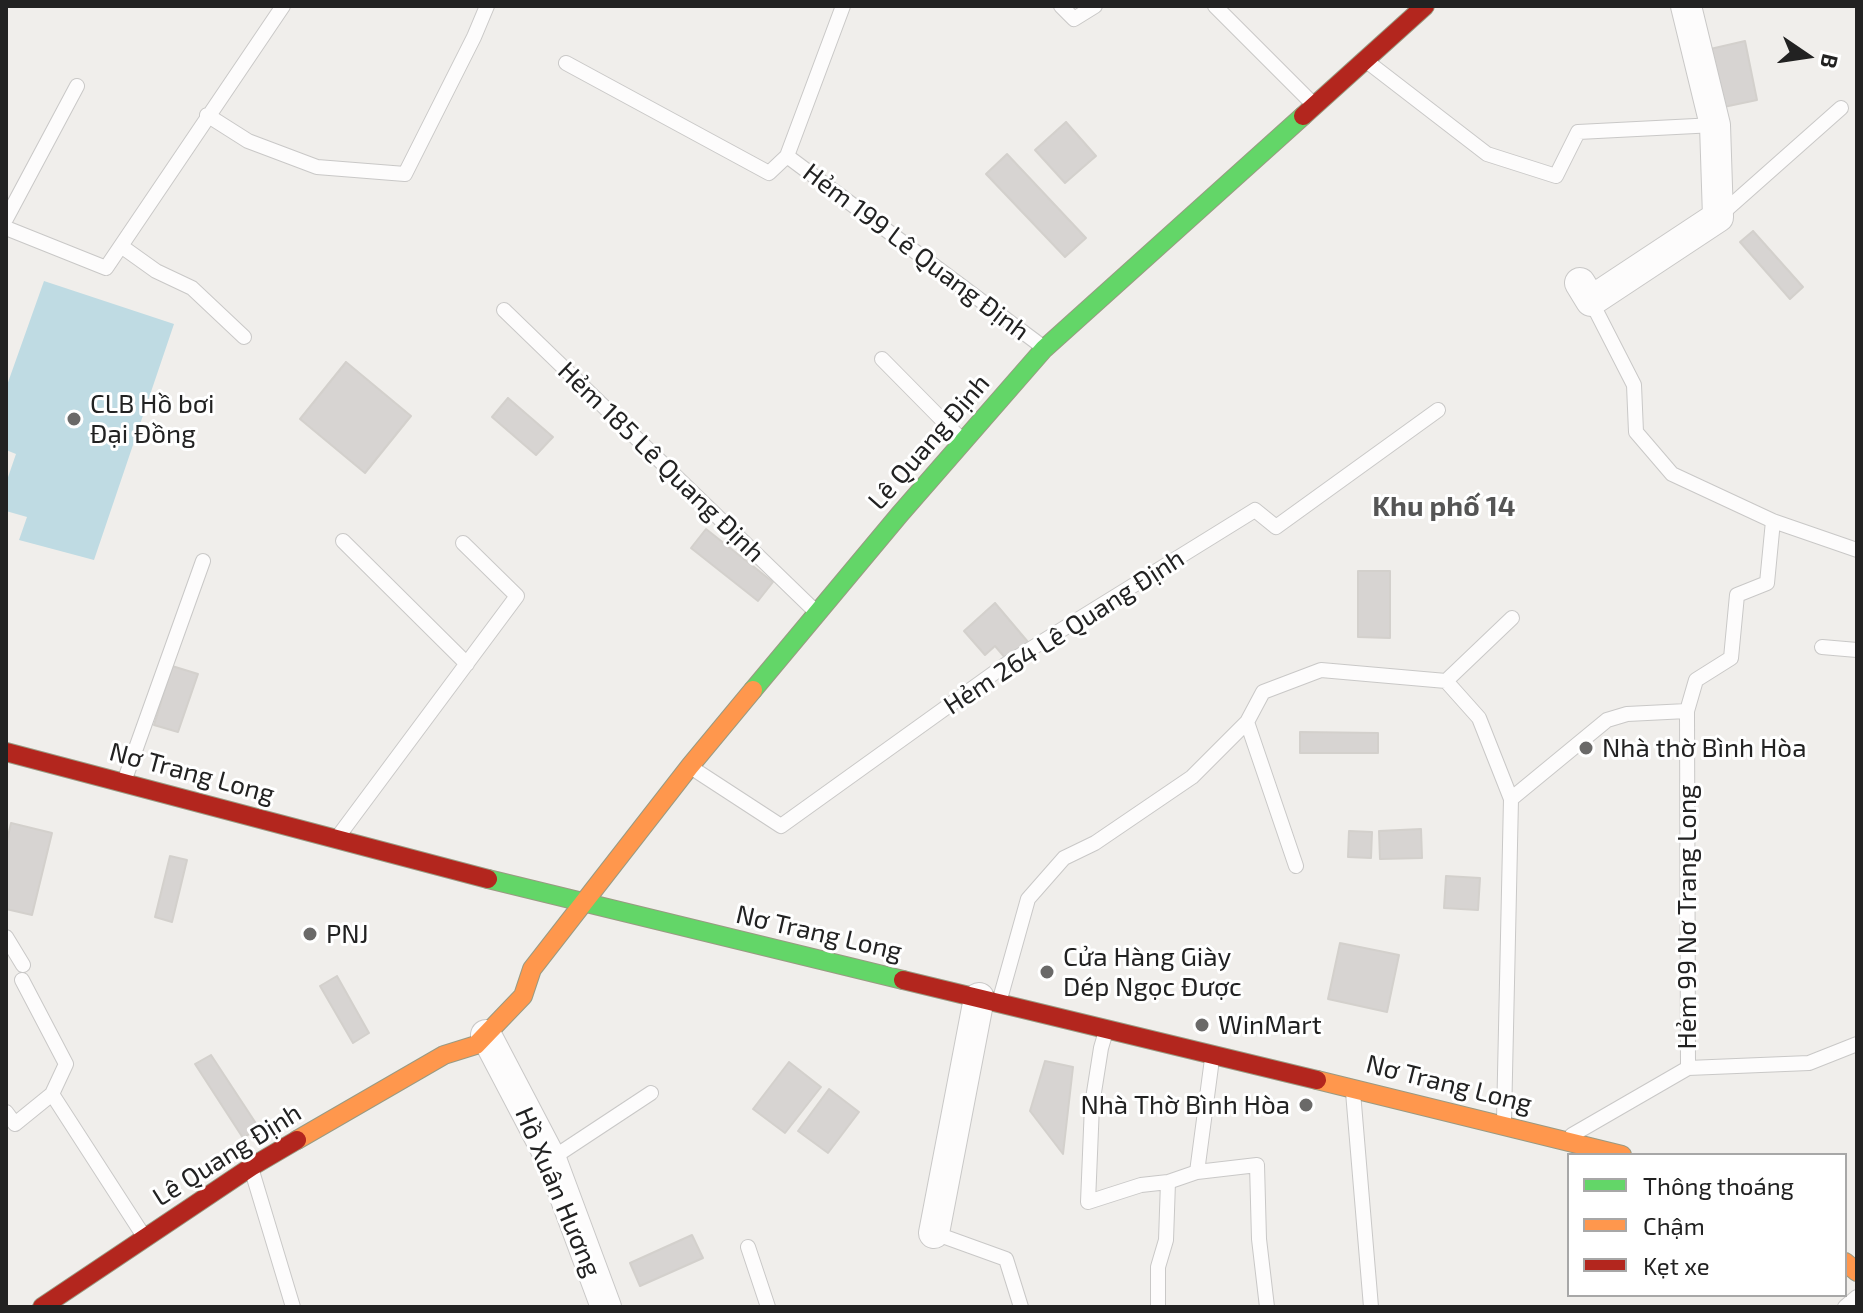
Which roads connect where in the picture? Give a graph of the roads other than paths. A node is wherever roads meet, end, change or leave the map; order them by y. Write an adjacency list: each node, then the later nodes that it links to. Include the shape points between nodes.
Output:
1 (283, 6): 14 (lane)
2 (487, 6): 14 (lane, via 405,174 317,167 248,141)
3 (843, 6): 16 (lane)
4 (1061, 6): 5 (lane, via 1074,19)
5 (1095, 6)
6 (1215, 6): 12 (lane)
7 (1425, 6): 9 (main road, Lê Quang Định)
8 (1686, 6): 15 (street)
9 (1366, 61): 12 (main road, Lê Quang Định); 15 (lane, via 1487,154 1556,176 1578,132)
10 (566, 63): 16 (lane, via 769,173)
11 (77, 86): 18 (lane)
12 (1315, 106): 24 (main road, Lê Quang Định)
13 (1841, 108): 17 (lane)
14 (207, 115): 20 (lane)
15 (1715, 125): 17 (street)
16 (787, 156): 24 (lane, Hẻm 199 Lê Quang Định)
17 (1718, 217): 21 (street)
18 (6, 219)
19 (6, 228): 20 (lane, via 106,268)
20 (121, 246): 23 (lane, via 192,288)
21 (1585, 292): 28 (lane, via 1634,385 1636,432 1672,474)
22 (504, 310): 33 (lane, Hẻm 185 Lê Quang Định)
23 (244, 337)
24 (1044, 349): 27 (main road, Lê Quang Định)
25 (882, 359): 27 (lane)
26 (1438, 410): 42 (lane, Hẻm 264 Lê Quang Định, via 1276,527 1255,510 1008,663 781,826)
27 (965, 442): 33 (main road, Lê Quang Định)
28 (1773, 521): 31 (lane); 39 (lane, Hẻm 99 Nơ Trang Long, via 1767,583 1737,595 1731,658 1696,680)
29 (343, 541): 37 (lane)
30 (463, 543): 37 (lane, via 517,596)
31 (1857, 550)
32 (203, 561): 43 (lane)
33 (818, 614): 42 (main road, Lê Quang Định)
34 (1512, 618): 38 (lane)
35 (1822, 647): 36 (lane)
36 (1857, 650)
37 (467, 664): 45 (lane)
38 (1446, 681): 40 (lane, via 1321,670 1263,692); 44 (lane, via 1479,718)
39 (1687, 711): 44 (lane, via 1607,720); 58 (lane, Hẻm 99 Nơ Trang Long)
40 (1247, 722): 46 (lane); 51 (lane, via 1192,777 1064,858 1028,899)
41 (6, 752): 43 (main road, Nơ Trang Long)
42 (690, 766): 47 (main road, Lê Quang Định)
43 (125, 781): 45 (main road, Nơ Trang Long)
44 (1511, 799): 63 (lane)
45 (337, 838): 47 (main road, Nơ Trang Long)
46 (1296, 866)
47 (582, 904): 49 (main road, Lê Quang Định); 51 (main road, Nơ Trang Long)
48 (6, 937): 61 (lane, via 66,1064)
49 (532, 969): 50 (main road); 54 (main road, Lê Quang Định, via 523,996)
50 (507, 978)
51 (989, 1001): 52 (main road, Nơ Trang Long); 70 (street)
52 (1107, 1028): 56 (main road, Nơ Trang Long); 69 (lane, via 1092,1105 1088,1202)
53 (454, 1034): 57 (main road)
54 (486, 1035): 57 (main road, Lê Quang Định, via 476,1045); 66 (street, Hồ Xuân Hương)
55 (1857, 1044): 58 (lane, Hẻm 99 Nơ Trang Long, via 1809,1063)
56 (1212, 1054): 59 (main road, Nơ Trang Long); 68 (lane)
57 (444, 1055): 67 (main road, Lê Quang Định)
58 (1688, 1068): 64 (lane, Hẻm 99 Nơ Trang Long)
59 (1353, 1088): 63 (main road, Nơ Trang Long); 81 (lane)
60 (651, 1093): 66 (lane)
61 (52, 1094): 62 (lane, via 15,1124); 71 (lane)
62 (6, 1112)
63 (1504, 1124): 64 (main road, Nơ Trang Long)
64 (1565, 1139): 65 (main road, Nơ Trang Long)
65 (1615, 1153)
66 (551, 1159): 76 (street, Hồ Xuân Hương)
67 (251, 1167): 71 (main road, Lê Quang Định); 75 (lane)
68 (1197, 1172): 69 (lane); 80 (lane, via 1257,1165)
69 (1168, 1182): 79 (lane)
70 (934, 1233): 78 (lane, via 1006,1259)
71 (145, 1238): 74 (main road, Lê Quang Định)
72 (748, 1247): 77 (lane)
73 (1857, 1297): 82 (lane)
74 (42, 1307)
75 (293, 1307)
76 (606, 1307)
77 (768, 1307)
78 (1021, 1307)
79 (1158, 1307)
80 (1267, 1307)
81 (1371, 1307)
82 (1845, 1307)

